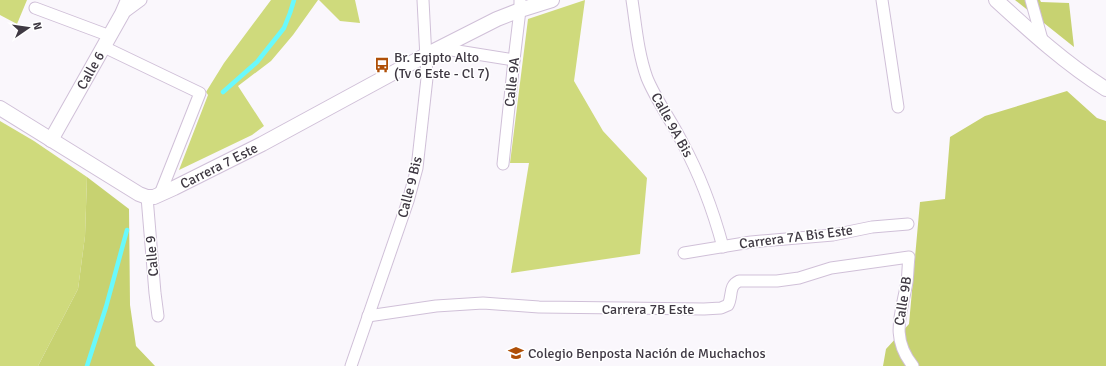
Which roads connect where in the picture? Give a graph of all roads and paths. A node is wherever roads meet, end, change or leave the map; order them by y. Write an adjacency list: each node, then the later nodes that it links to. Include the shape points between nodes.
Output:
1 (128, 0): 11 (street, Calle 6)
2 (141, 0): 11 (street)
3 (422, 0): 15 (street, Calle 9 Bis)
4 (552, 0): 9 (street, Carrera 7 Este)
5 (632, 0): 24 (street, Calle 9A Bis, via 639,50 647,78 695,167 717,223)
6 (882, 0): 18 (street)
7 (996, 0): 13 (street)
8 (1031, 0): 13 (street)
9 (520, 5): 14 (street, Carrera 7 Este); 16 (street, Calle 9A)
10 (34, 8): 12 (street)
11 (122, 14): 12 (street, Calle 6)
12 (107, 41): 20 (street, Calle 6); 22 (street, Calle 9, via 200,93)
13 (1043, 43): 17 (street)
14 (439, 48): 15 (street, Carrera 7 Este); 16 (street)
15 (426, 55): 22 (street, Carrera 7 Este, via 262,144); 28 (street, Calle 9 Bis, via 427,78 417,168)
16 (514, 60): 21 (street, Calle 9A)
17 (1106, 89)
18 (898, 107)
19 (0, 108): 20 (street)
20 (51, 140): 22 (street, via 139,194)
21 (503, 164)
22 (154, 195): 27 (street, Calle 9, via 155,293)
23 (908, 224): 24 (street, Carrera 7A Bis Este)
24 (723, 247): 25 (street, Carrera 7A Bis Este)
25 (684, 253)
26 (909, 257): 28 (street, Carrera 7B Este, via 831,268 799,278 739,281 732,287 728,305 721,308 547,308 483,302); 30 (street, Calle 9B, via 899,333 903,349)
27 (158, 316)
28 (368, 316): 29 (street, Calle 9 Bis)
29 (351, 366)
30 (913, 366)

